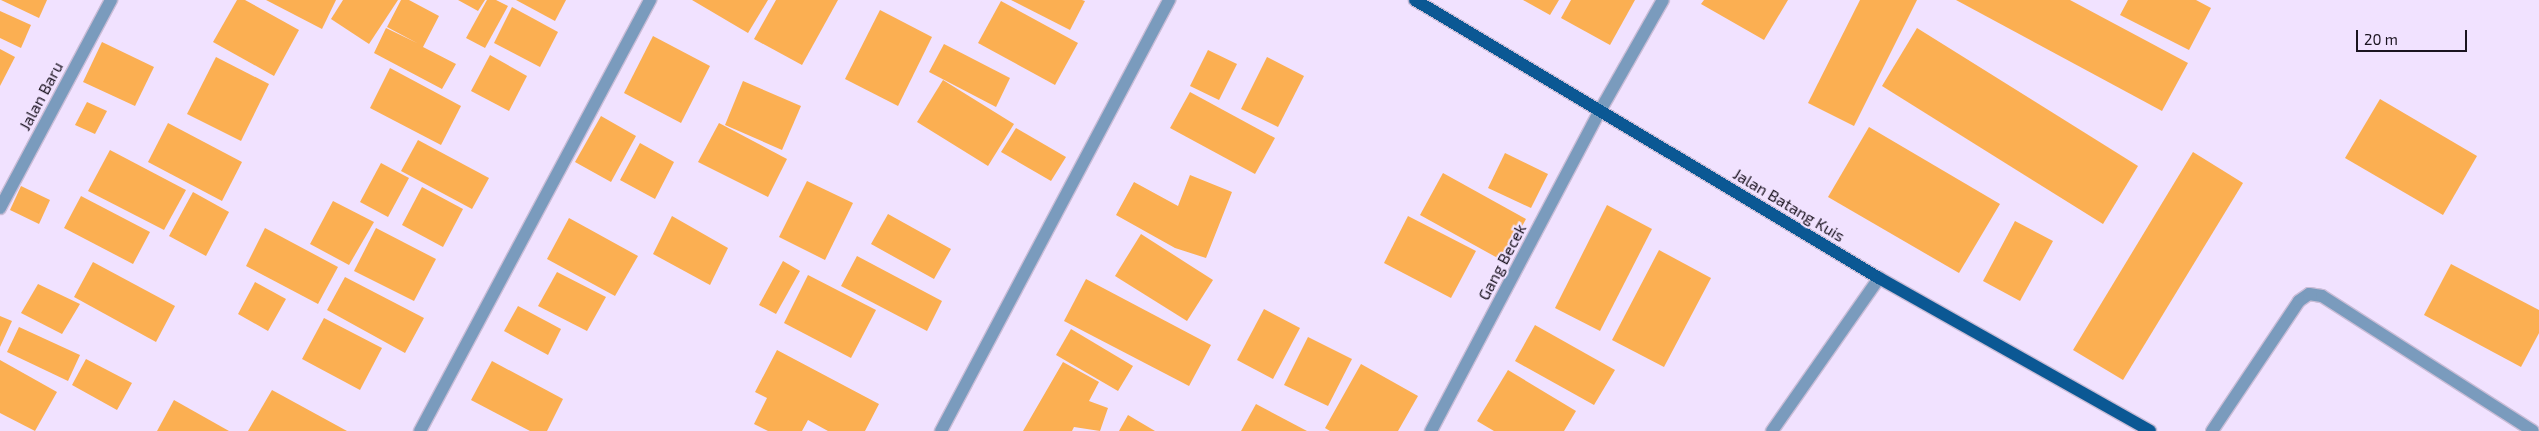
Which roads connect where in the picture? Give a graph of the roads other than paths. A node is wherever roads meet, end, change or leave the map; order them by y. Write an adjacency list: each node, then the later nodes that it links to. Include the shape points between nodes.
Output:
1 (111, 0): 7 (street, Jalan Baru)
2 (650, 0): 9 (street)
3 (1169, 0): 10 (street)
4 (1415, 0): 6 (main road, Jalan Batang Kuis)
5 (1663, 0): 6 (street, Gang Becek)
6 (1601, 109): 8 (main road, Jalan Batang Kuis); 11 (street, Gang Becek)
7 (0, 208)
8 (1879, 278): 12 (street); 13 (main road, Jalan Batang Kuis)
9 (420, 431)
10 (941, 431)
11 (1431, 431)
12 (1772, 431)
13 (2150, 431)
14 (2212, 431): 15 (street, via 2299,301 2309,294 2322,296)
15 (2533, 431)

